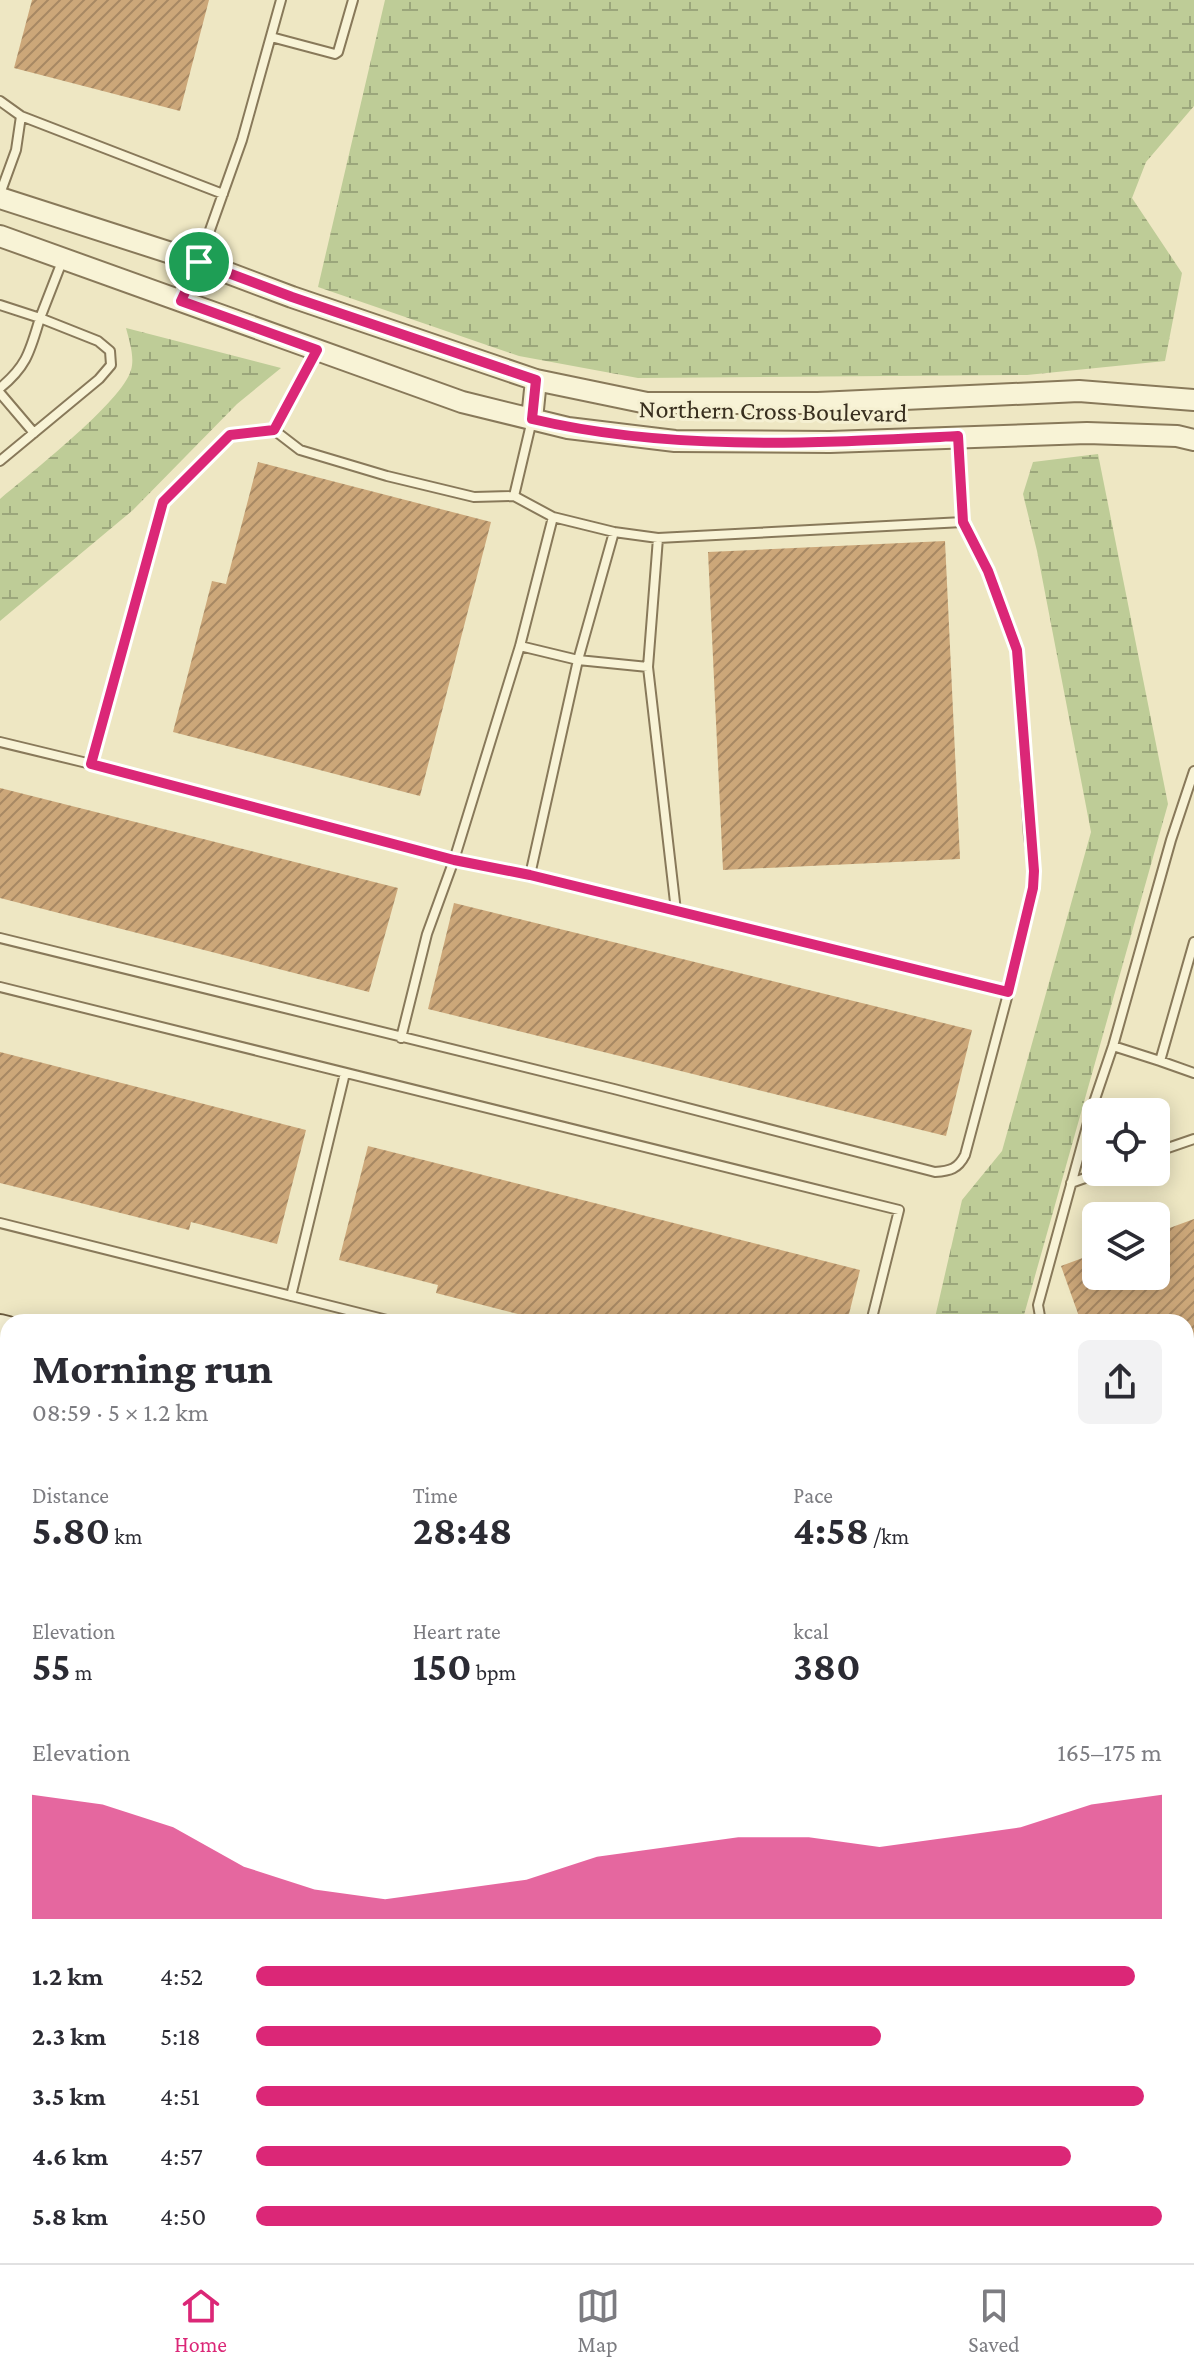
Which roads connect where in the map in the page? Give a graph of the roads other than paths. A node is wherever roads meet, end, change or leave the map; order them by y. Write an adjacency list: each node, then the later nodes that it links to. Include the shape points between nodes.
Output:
1 (281, 0): 3 (lane)
2 (353, 0): 3 (lane, via 335,54)
3 (271, 37): 6 (lane)
4 (0, 101): 5 (lane)
5 (21, 116): 6 (lane); 7 (lane)
6 (223, 194): 10 (lane)
7 (0, 196): 10 (street, Northern Cross Boulevard)
8 (0, 236): 9 (street, Northern Cross Boulevard)
9 (63, 259): 11 (street, Northern Cross Boulevard); 13 (lane)
10 (199, 262): 11 (street); 15 (street, Northern Cross Boulevard)
11 (181, 301): 14 (street, Northern Cross Boulevard)
12 (0, 305): 13 (lane)
13 (40, 318): 16 (lane, via 27,360); 20 (lane, via 98,341 110,351 111,365)
14 (317, 350): 18 (street, Northern Cross Boulevard, via 462,402); 19 (lane)
15 (536, 380): 17 (street, Northern Cross Boulevard, via 647,403 818,403 1079,391); 18 (street)
16 (0, 390): 20 (lane)
17 (1194, 400)
18 (532, 419): 21 (street, Northern Cross Boulevard, via 675,441); 24 (lane)
19 (274, 430): 24 (lane, via 300,450 387,476 474,497); 33 (lane, via 230,435 163,502)
20 (34, 433): 23 (lane)
21 (958, 436): 22 (street, Northern Cross Boulevard, via 1087,433); 26 (lane)
22 (1194, 440)
23 (0, 461)
24 (514, 496): 25 (lane)
25 (553, 517): 27 (lane); 29 (lane)
26 (963, 522): 28 (lane); 42 (lane, via 1017,650 1034,879)
27 (614, 532): 28 (lane); 30 (lane)
28 (658, 538): 31 (lane)
29 (520, 646): 30 (lane); 36 (lane)
30 (578, 660): 31 (lane); 37 (lane)
31 (648, 667): 38 (lane)
32 (0, 742): 33 (lane)
33 (91, 764): 36 (lane)
34 (1194, 771): 35 (lane)
35 (1190, 800): 44 (lane)
36 (454, 860): 37 (lane); 43 (lane, via 427,934)
37 (530, 875): 38 (lane)
38 (676, 911): 42 (lane)
39 (0, 938): 43 (lane)
40 (1194, 942): 45 (lane)
41 (0, 987): 46 (lane)
42 (1008, 992): 43 (lane, via 965,1155 948,1172)
43 (401, 1038)
44 (1113, 1046): 45 (lane); 51 (lane)
45 (1160, 1061): 47 (lane)
46 (345, 1073): 53 (lane); 55 (lane, via 899,1210)
47 (1194, 1073)
48 (1194, 1139): 49 (lane)
49 (1170, 1147)
50 (1082, 1179): 51 (lane)
51 (1071, 1183): 56 (lane)
52 (0, 1223): 53 (lane)
53 (291, 1296): 54 (lane)
54 (363, 1314)
55 (873, 1314)
56 (1040, 1314)

